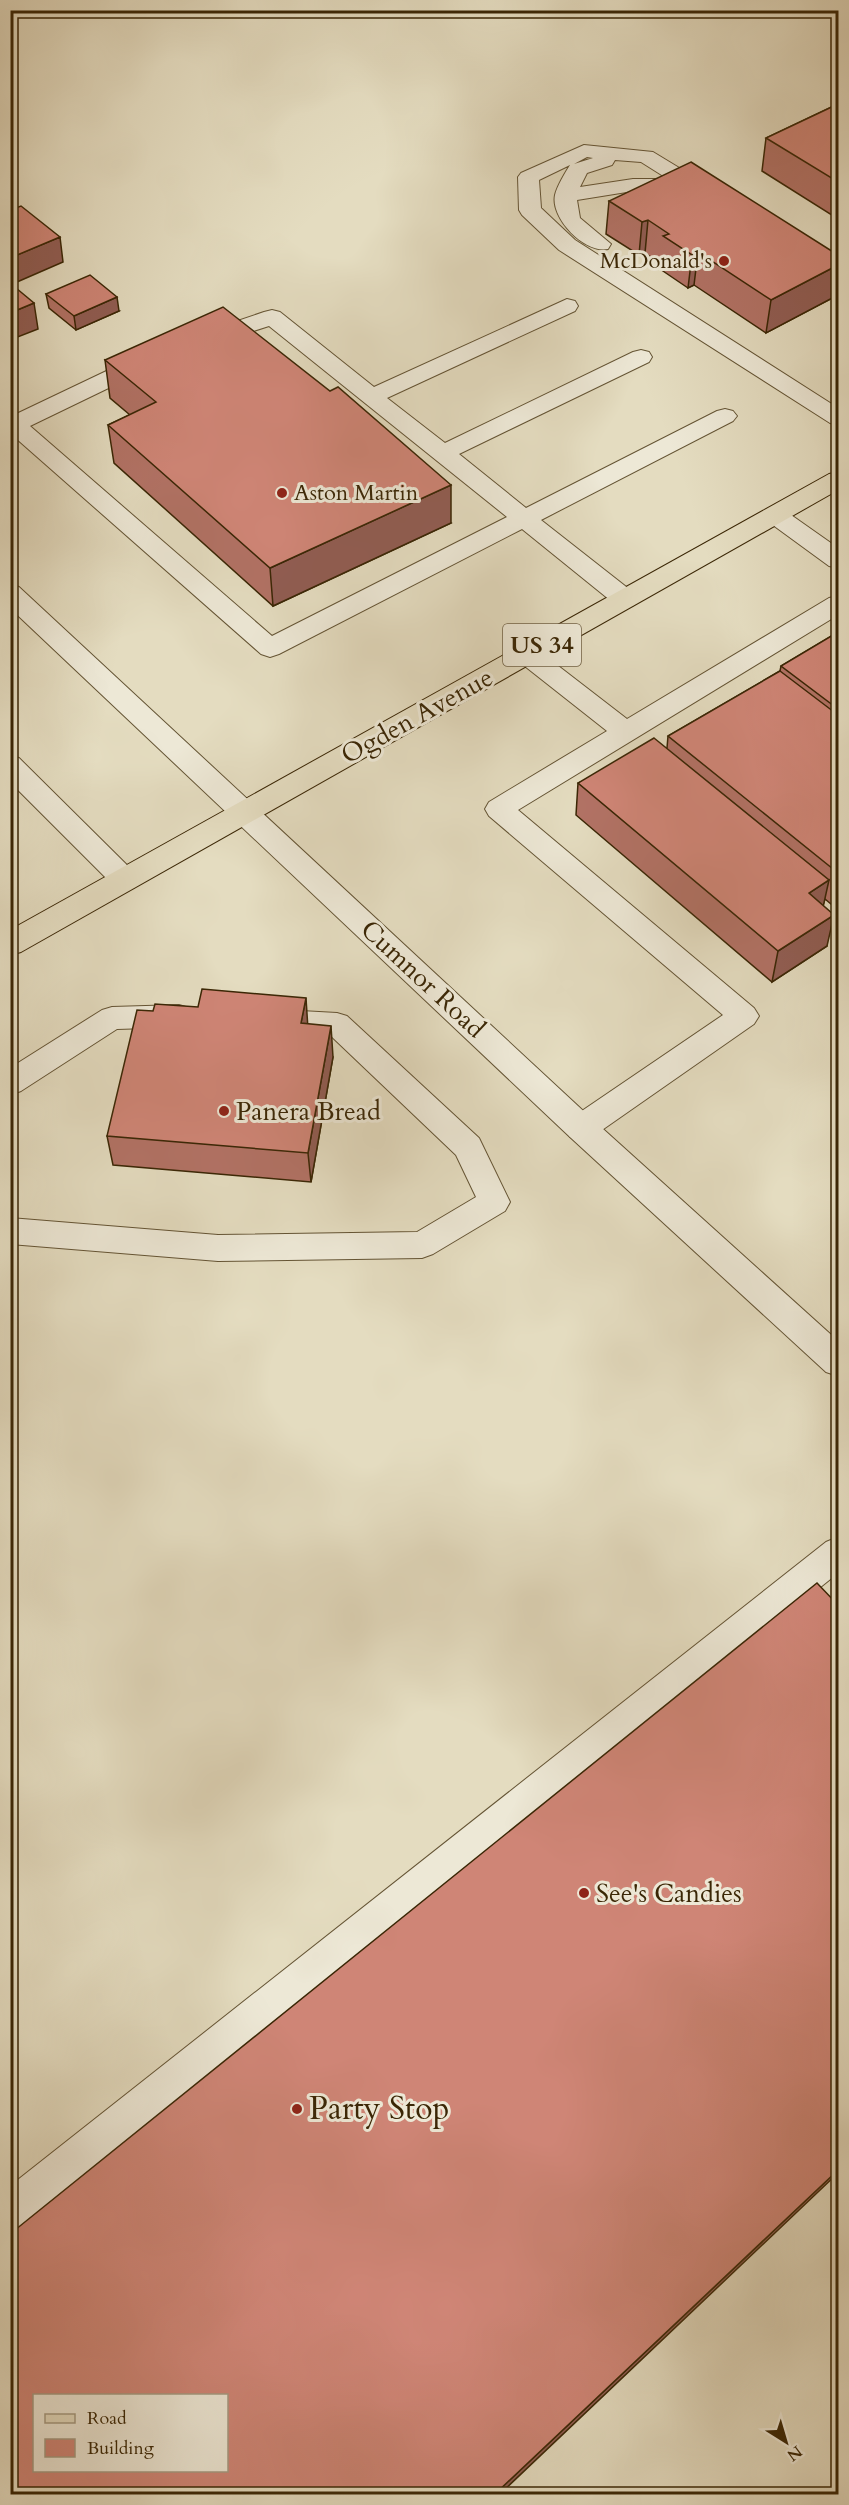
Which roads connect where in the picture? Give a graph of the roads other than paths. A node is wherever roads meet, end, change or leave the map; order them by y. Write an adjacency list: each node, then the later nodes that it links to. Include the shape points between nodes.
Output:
1 (567, 306): 4 (lane)
2 (710, 337): 2 (lane, via 696,308 570,220 565,196 665,184 720,202 646,156 584,151 528,177 530,210 567,245); 6 (lane)
3 (641, 357): 8 (lane)
4 (372, 396): 7 (lane, via 272,317 175,350); 8 (lane)
5 (725, 416): 11 (lane)
6 (838, 418)
7 (12, 425): 11 (lane, via 270,648)
8 (443, 453): 11 (lane)
9 (835, 487): 10 (main road, Ogden Avenue / US 34)
10 (775, 515): 12 (lane); 14 (main road, Ogden Avenue / US 34)
11 (525, 518): 14 (lane)
12 (838, 560)
13 (10, 593): 19 (street, Cumnor Road)
14 (625, 599): 16 (main road, Ogden Avenue / US 34)
15 (838, 604): 17 (lane)
16 (525, 654): 17 (lane); 19 (main road, Ogden Avenue / US 34)
17 (626, 732): 25 (lane, via 499,809 744,1016)
18 (10, 765): 20 (lane)
19 (246, 812): 20 (main road, US 34); 25 (street, Cumnor Road)
20 (125, 880): 21 (main road, US 34)
21 (10, 944)
22 (204, 1017): 24 (lane, via 112,1018)
23 (237, 1018): 26 (lane, via 337,1024 468,1147 494,1202 422,1245 218,1248)
24 (10, 1083)
25 (581, 1128): 27 (street, Cumnor Road)
26 (10, 1231)
27 (838, 1362)
28 (832, 1569): 29 (lane)
29 (10, 2212)

